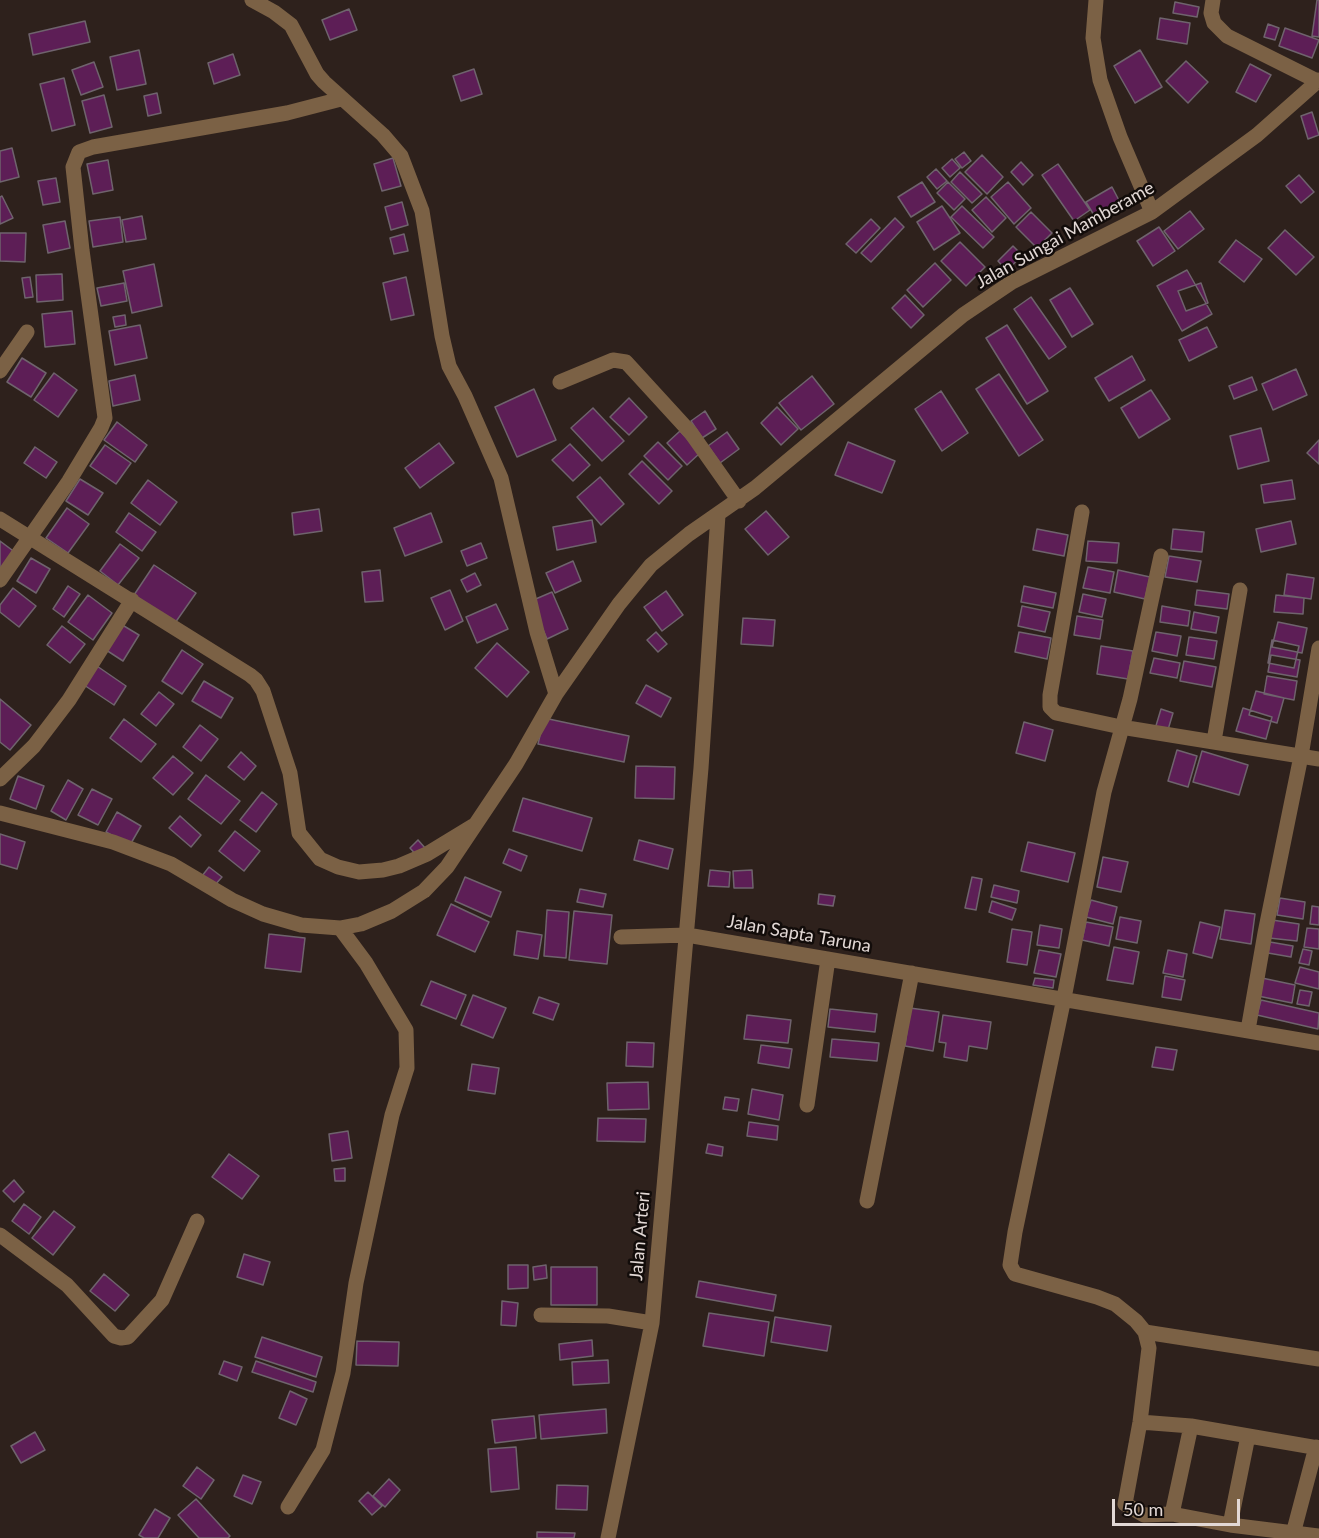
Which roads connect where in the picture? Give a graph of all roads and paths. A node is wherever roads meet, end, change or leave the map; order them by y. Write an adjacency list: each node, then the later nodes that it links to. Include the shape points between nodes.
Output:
1 (252, 0): 5 (street, via 291,25 317,74)
2 (1096, 0): 6 (street, via 1093,38 1100,80)
3 (1213, 0): 4 (street, via 1214,23 1227,36)
4 (1318, 80): 6 (street, Jalan Sungai Mamberame, via 1257,135)
5 (341, 99): 14 (street, via 287,113 79,152 73,167 105,418 69,481); 20 (street, via 383,135 401,156 411,179 422,211 449,366 501,478 531,611)
6 (1152, 212): 10 (street, Jalan Sungai Mamberame, via 1012,282 963,315)
7 (27, 332): 8 (street)
8 (0, 371)
9 (560, 382): 10 (street, via 613,360 627,362 691,433)
10 (739, 501): 12 (street, Jalan Sungai Mamberame)
11 (1082, 512): 21 (street, via 1050,708 1056,713)
12 (718, 515): 20 (street, Jalan Sungai Mamberame, via 651,565); 29 (street)
13 (0, 519): 14 (street)
14 (28, 538): 16 (street); 18 (street)
15 (1161, 556): 21 (street)
16 (0, 580)
17 (1240, 590): 22 (street)
18 (132, 600): 25 (street, via 69,700 34,746); 27 (street, via 256,680 290,773 299,833 320,859 359,872 383,870 427,854)
19 (1319, 648): 23 (street)
20 (556, 694): 27 (street, Jalan Sungai Mamberame, via 516,764)
21 (1121, 727): 22 (street); 33 (street, via 1104,792)
22 (1214, 741): 23 (street)
23 (1301, 756): 24 (street); 34 (street)
24 (1319, 759)
25 (0, 779)
26 (0, 813): 28 (street, Jalan Sungai Mamberame, via 113,842 171,864 263,914 302,925)
27 (475, 824): 28 (street, Jalan Sungai Mamberame, via 447,867 424,891 393,911)
28 (340, 928): 48 (street, via 406,1030 407,1068 392,1114 356,1283 343,1373 323,1450)
29 (687, 935): 30 (street, Jalan Sapta Taruna); 31 (street, Jalan Sapta Taruna); 41 (street, Jalan Arteri)
30 (621, 937)
31 (828, 960): 32 (street, Jalan Sapta Taruna); 36 (street)
32 (912, 973): 33 (street, Jalan Sapta Taruna); 37 (street)
33 (1064, 998): 34 (street, Jalan Sapta Taruna); 42 (street, via 1010,1264 1015,1274 1115,1304)
34 (1248, 1030): 35 (street, Jalan Sapta Taruna)
35 (1319, 1043)
36 (807, 1105)
37 (867, 1201)
38 (197, 1221): 39 (street, via 162,1300 128,1337 121,1338 114,1336 67,1285)
39 (0, 1235)
40 (541, 1315): 41 (street, via 608,1316)
41 (652, 1323): 53 (street, Jalan Arteri)
42 (1145, 1332): 43 (street); 44 (street, via 1149,1348)
43 (1319, 1359)
44 (1140, 1422): 45 (street); 49 (street, via 1125,1504 1144,1515)
45 (1191, 1426): 46 (street); 49 (street)
46 (1248, 1436): 47 (street); 50 (street)
47 (1317, 1447): 51 (street)
48 (288, 1507)
49 (1172, 1514): 50 (street)
50 (1230, 1525): 51 (street)
51 (1293, 1534): 52 (street)
52 (1319, 1536)
53 (608, 1538)

